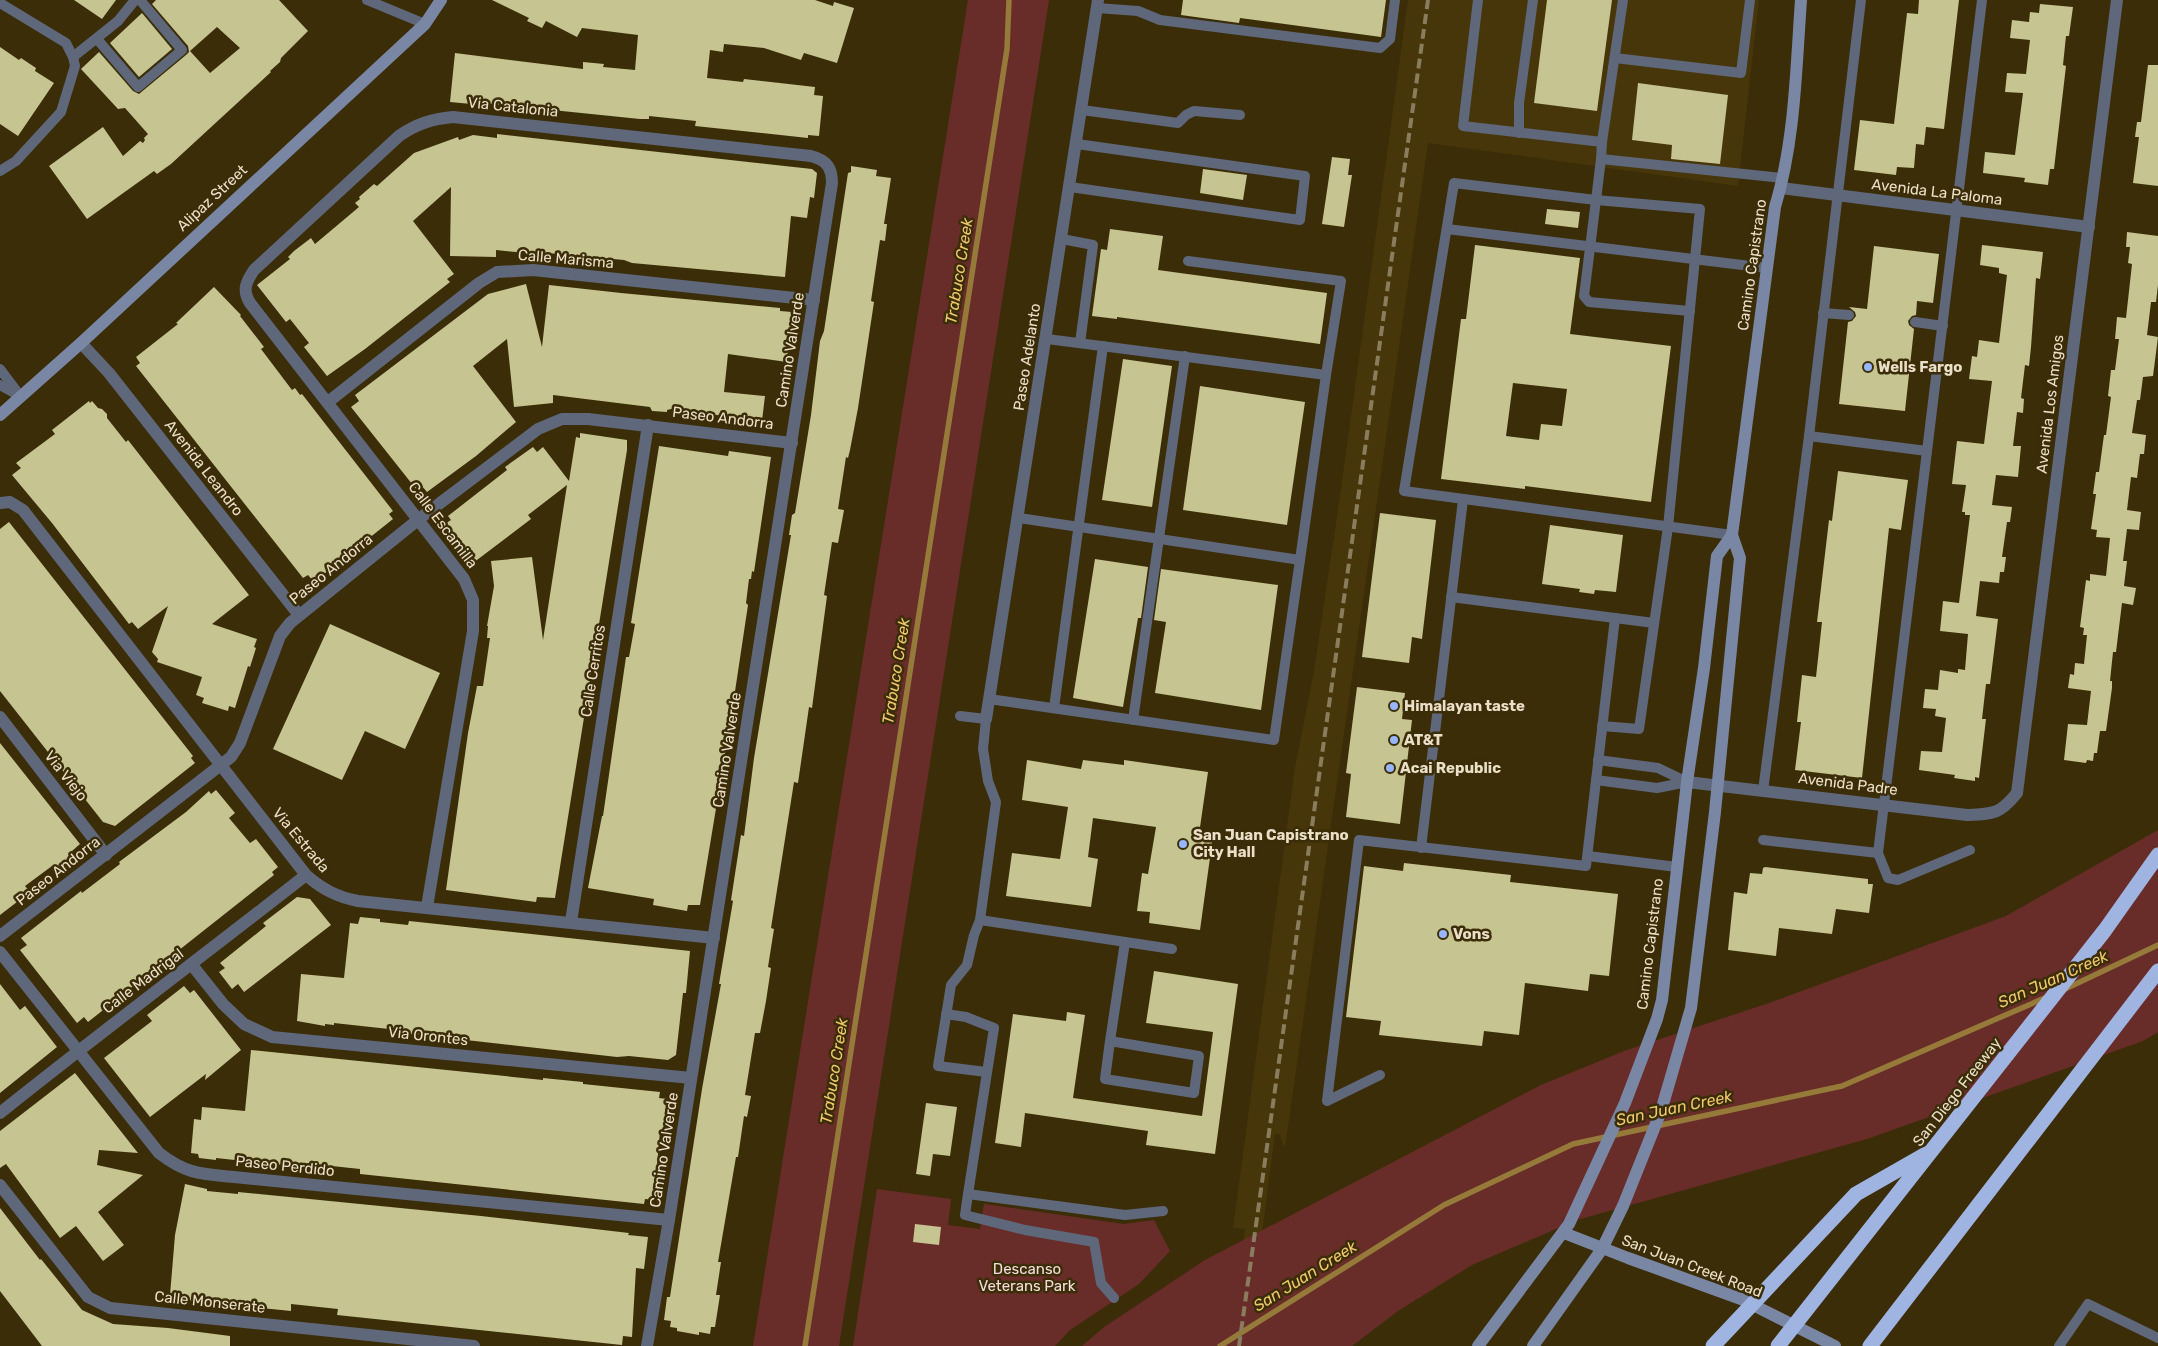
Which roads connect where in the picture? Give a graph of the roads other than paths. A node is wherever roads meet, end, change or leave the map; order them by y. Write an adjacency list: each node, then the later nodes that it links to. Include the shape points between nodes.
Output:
1 (135, 0): 17 (lane, via 118,21)
2 (140, 0): 17 (lane, via 182,50 138,87)
3 (367, 0): 16 (lane)
4 (441, 0): 16 (main road, Alipaz Street)
5 (1395, 0): 15 (lane, via 1390,39 1380,48 1160,20 1138,11)
6 (1478, 0): 22 (lane, via 1463,126)
7 (1532, 0): 22 (lane, via 1519,103)
8 (1623, 0): 19 (lane)
9 (1750, 0): 19 (lane, via 1740,73)
10 (1801, 0): 28 (main road, Camino Capistrano, via 1792,111)
11 (1861, 0): 30 (lane)
12 (1982, 0): 32 (lane)
13 (2117, 0): 33 (street, Avenida Los Amigos)
14 (0, 3): 18 (lane, via 66,43)
15 (1097, 4): 20 (street, Paseo Adelanto)
16 (425, 24): 48 (main road, Alipaz Street)
17 (97, 38): 18 (lane)
18 (73, 57): 27 (lane, via 75,66 61,112 16,161)
19 (1615, 58): 23 (lane)
20 (1082, 110): 21 (lane, via 1178,123 1194,111); 24 (street, Paseo Adelanto)
21 (1240, 115)
22 (1519, 133): 23 (lane)
23 (1602, 142): 25 (lane)
24 (1076, 144): 29 (street, Paseo Adelanto); 29 (lane, via 1306,176 1300,220)
25 (1601, 159): 28 (lane); 31 (lane)
26 (823, 161): 40 (street, Via Catalonia, via 811,156 452,117 437,119 411,127 399,136); 41 (street, Camino Valverde, via 830,166 832,183)
27 (0, 171)
28 (1782, 183): 30 (street, Avenida La Paloma); 39 (main road, Camino Capistrano, via 1775,207)
29 (1070, 187): 35 (street, Paseo Adelanto)
30 (1837, 195): 32 (street, Avenida La Paloma); 43 (lane)
31 (1596, 200): 34 (lane, via 1454,183); 36 (lane); 37 (lane, via 1700,210)
32 (1957, 211): 33 (street, Avenida La Paloma); 46 (lane)
33 (2089, 227): 89 (street, Avenida Los Amigos, via 2017,793)
34 (1446, 230): 36 (lane); 62 (lane, via 1404,492)
35 (1062, 238): 47 (street, Paseo Adelanto); 49 (lane, via 1093,245)
36 (1590, 247): 37 (lane); 42 (lane, via 1584,296 1589,302)
37 (1696, 260): 39 (lane); 42 (lane)
38 (1188, 261): 53 (lane, via 1341,281)
39 (1767, 268): 68 (main road, Camino Capistrano)
40 (254, 270): 56 (street, Calle Escamilla, via 244,287 246,296)
41 (814, 300): 56 (street, Calle Marisma, via 533,270 497,272); 60 (street, Camino Valverde)
42 (1690, 311): 67 (lane)
43 (1823, 313): 44 (lane); 59 (lane)
44 (1848, 315)
45 (1915, 322): 46 (lane)
46 (1943, 326): 61 (lane)
47 (1047, 339): 49 (lane); 64 (street, Paseo Adelanto)
48 (81, 343): 55 (main road, Alipaz Street); 72 (street, Avenida Leandro, via 109,373)
49 (1080, 343): 50 (lane)
50 (1103, 346): 51 (lane); 66 (lane)
51 (1185, 356): 53 (lane); 69 (lane)
52 (0, 368): 55 (lane)
53 (1326, 374): 70 (lane)
54 (0, 385): 55 (lane)
55 (21, 397): 57 (main road, Alipaz Street)
56 (328, 402): 65 (street, Calle Escamilla)
57 (0, 415)
58 (648, 425): 60 (street, Paseo Andorra); 65 (street, Paseo Andorra, via 562,419 538,430); 101 (street, Calle Cerritos)
59 (1809, 436): 61 (lane); 87 (lane)
60 (792, 443): 103 (street, Camino Valverde)
61 (1927, 451): 88 (lane)
62 (1463, 500): 67 (lane); 71 (lane)
63 (5, 502): 83 (street, Via Estrada, via 23,510)
64 (1019, 518): 66 (lane); 75 (street, Paseo Adelanto)
65 (419, 520): 72 (street, Paseo Andorra); 99 (street, Calle Escamilla, via 464,578 473,600 473,631)
66 (1079, 527): 69 (lane); 76 (lane)
67 (1668, 527): 68 (lane); 74 (lane)
68 (1732, 535): 85 (main road, Camino Capistrano, via 1717,556); 86 (main road, Camino Capistrano, via 1740,558)
69 (1158, 538): 70 (lane); 80 (lane)
70 (1300, 560): 80 (lane, via 1274,740)
71 (1451, 597): 73 (lane); 91 (lane)
72 (299, 615): 83 (street, Paseo Andorra, via 280,636 240,743 231,757)
73 (1616, 618): 74 (lane); 81 (lane)
74 (1654, 623): 81 (lane, via 1640,729)
75 (989, 699): 76 (lane); 79 (street, Paseo Adelanto)
76 (1054, 708): 80 (lane)
77 (960, 716): 79 (lane)
78 (0, 717): 94 (street, Via Viejo)
79 (986, 719): 100 (lane, via 983,750 988,781 996,802)
80 (1133, 720)
81 (1602, 726): 82 (lane)
82 (1598, 760): 84 (lane); 85 (lane, via 1658,768)
83 (220, 765): 94 (street, Paseo Andorra); 98 (street, Via Estrada)
84 (1596, 780): 85 (lane, via 1657,788); 96 (lane)
85 (1687, 782): 86 (street, Avenida Padre); 97 (main road, Camino Capistrano)
86 (1718, 786): 87 (street, Avenida Padre); 122 (main road, Camino Capistrano, via 1691,1008 1661,1111)
87 (1763, 791): 88 (street, Avenida Padre)
88 (1884, 805): 89 (street, Avenida Padre, via 1967,815 1988,814); 93 (lane)
89 (2004, 808)
90 (1763, 840): 93 (lane)
91 (1421, 848): 96 (lane, via 1586,866); 113 (lane, via 1359,840 1327,1102)
92 (1970, 850): 93 (lane, via 1898,880 1888,878)
93 (1878, 853)
94 (106, 855): 102 (street, Paseo Andorra)
95 (2158, 855): 116 (highway, San Diego Freeway, via 2105,930)
96 (1588, 856): 97 (lane)
97 (1677, 866): 121 (main road, Camino Capistrano, via 1657,1019 1625,1103)
98 (306, 875): 99 (street, Via Estrada, via 325,890 346,899); 107 (street, Calle Madrigal)
99 (427, 908): 101 (street, Via Estrada)
100 (980, 920): 104 (lane); 109 (lane, via 967,966 951,986)
101 (571, 922): 103 (street, Via Estrada)
102 (0, 936)
103 (714, 938): 114 (street, Camino Valverde)
104 (1125, 942): 105 (lane); 110 (lane)
105 (1172, 949)
106 (0, 952): 111 (street, Paseo Perdido)
107 (192, 965): 111 (street, Calle Madrigal); 114 (street, Via Orontes, via 244,1024 272,1037)
108 (2158, 971): 132 (highway)
109 (946, 1014): 112 (lane, via 966,1017 994,1028); 112 (lane, via 938,1066)
110 (1110, 1041): 110 (lane, via 1199,1056 1194,1093 1105,1079)
111 (78, 1050): 115 (street, Calle Madrigal); 120 (street, Paseo Perdido, via 159,1153 186,1171)
112 (986, 1072): 118 (lane)
113 (1380, 1075)
114 (691, 1078): 120 (street, Camino Valverde)
115 (0, 1113)
116 (1938, 1145): 129 (highway, via 1856,1194); 130 (highway, San Diego Freeway)
117 (0, 1185): 125 (street, Calle Monserate, via 88,1297 110,1308)
118 (968, 1194): 119 (lane, via 1125,1216); 123 (lane, via 965,1215 1094,1242 1101,1283)
119 (1163, 1210)
120 (669, 1220): 126 (street, Camino Valverde)
121 (1566, 1229): 122 (main road, San Juan Creek Road); 127 (main road, Camino Capistrano)
122 (1602, 1249): 128 (main road, Camino Capistrano); 131 (main road, San Juan Creek Road, via 1741,1299)
123 (1114, 1298)
124 (2158, 1338): 133 (lane, via 2088,1304)
125 (474, 1346)
126 (647, 1346)
127 (1478, 1346)
128 (1533, 1346)
129 (1712, 1346)
130 (1778, 1346)
131 (1835, 1346)
132 (1870, 1346)
133 (2060, 1346)

